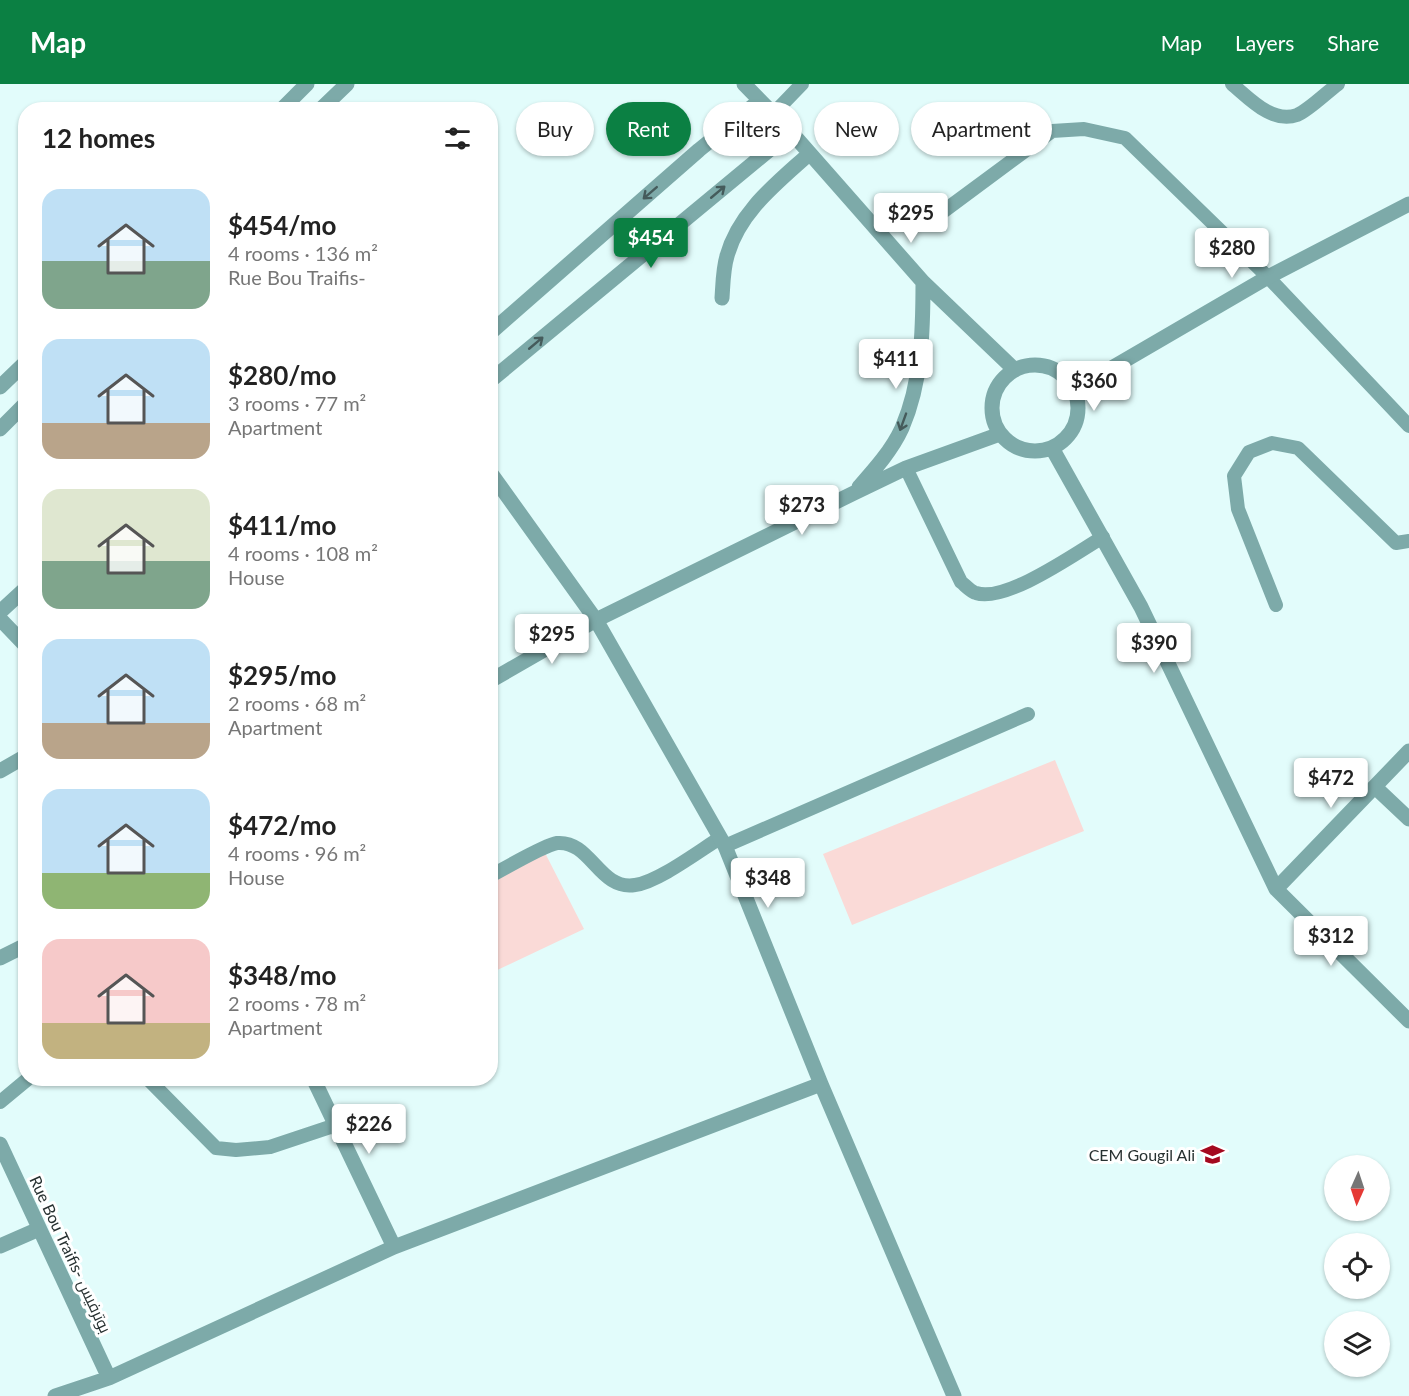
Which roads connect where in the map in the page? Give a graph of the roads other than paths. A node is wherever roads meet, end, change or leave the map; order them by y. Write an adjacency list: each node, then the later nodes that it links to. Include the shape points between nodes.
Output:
1 (308, 84): 8 (street)
2 (347, 84): 9 (street)
3 (744, 84): 7 (street)
4 (802, 84): 10 (lane)
5 (1232, 84): 6 (lane, via 1278,116 1297,115)
6 (1338, 84)
7 (759, 101): 19 (street, one-way to 19)
8 (289, 102)
9 (328, 102)
10 (785, 102)
11 (802, 145): 12 (street)
12 (809, 154): 17 (street); 18 (street, via 760,198 738,229 727,256)
13 (762, 156): 22 (street, one-way to 13)
14 (1409, 204): 16 (street)
15 (929, 222): 16 (lane, via 1052,131 1084,129 1125,138)
16 (1268, 277): 24 (street); 26 (lane)
17 (923, 282): 21 (street); 32 (street, one-way to 32, via 923,338 902,428 883,460)
18 (722, 298)
19 (498, 326)
20 (18, 370): 23 (street)
21 (1015, 370): 24 (street, via 1042,366 1055,370); 28 (street, via 1003,380 992,406)
22 (498, 374)
23 (0, 387)
24 (1074, 390): 29 (street, via 1078,417 1065,440)
25 (18, 411): 27 (street)
26 (1409, 426)
27 (0, 429)
28 (1000, 434): 29 (street, via 1024,450); 30 (street)
29 (1052, 448): 33 (street)
30 (906, 468): 32 (street); 33 (lane, via 961,582 976,593 1014,589)
31 (498, 482): 39 (street)
32 (854, 493): 39 (street)
33 (1103, 537): 50 (street)
34 (1409, 541): 36 (lane, via 1396,543 1298,448 1272,443 1249,452 1234,476 1238,509)
35 (18, 595): 37 (street)
36 (1276, 605)
37 (0, 612)
38 (0, 619): 40 (street)
39 (596, 620): 41 (street); 48 (street)
40 (18, 638)
41 (498, 676)
42 (1028, 714): 48 (lane)
43 (1409, 751): 46 (street)
44 (18, 761): 45 (street)
45 (0, 771)
46 (1375, 787): 47 (street); 50 (street)
47 (1409, 819)
48 (723, 842): 49 (lane, via 634,886 613,883 573,845 556,843); 54 (street)
49 (498, 872)
50 (1276, 889): 53 (street)
51 (18, 949): 52 (street)
52 (0, 958)
53 (1409, 1021)
54 (821, 1084): 63 (street); 66 (street)
55 (19, 1086): 58 (lane)
56 (155, 1086): 59 (lane, via 216,1148 270,1147)
57 (317, 1086): 59 (street)
58 (0, 1102)
59 (336, 1125): 63 (street)
60 (0, 1144): 61 (street, Rue Bou Traifis- بوترفيس)
61 (39, 1229): 62 (street); 64 (street, Rue Bou Traifis- بوترفيس)
62 (0, 1246)
63 (394, 1247): 64 (street)
64 (109, 1378): 65 (street)
65 (56, 1396)
66 (954, 1396)

